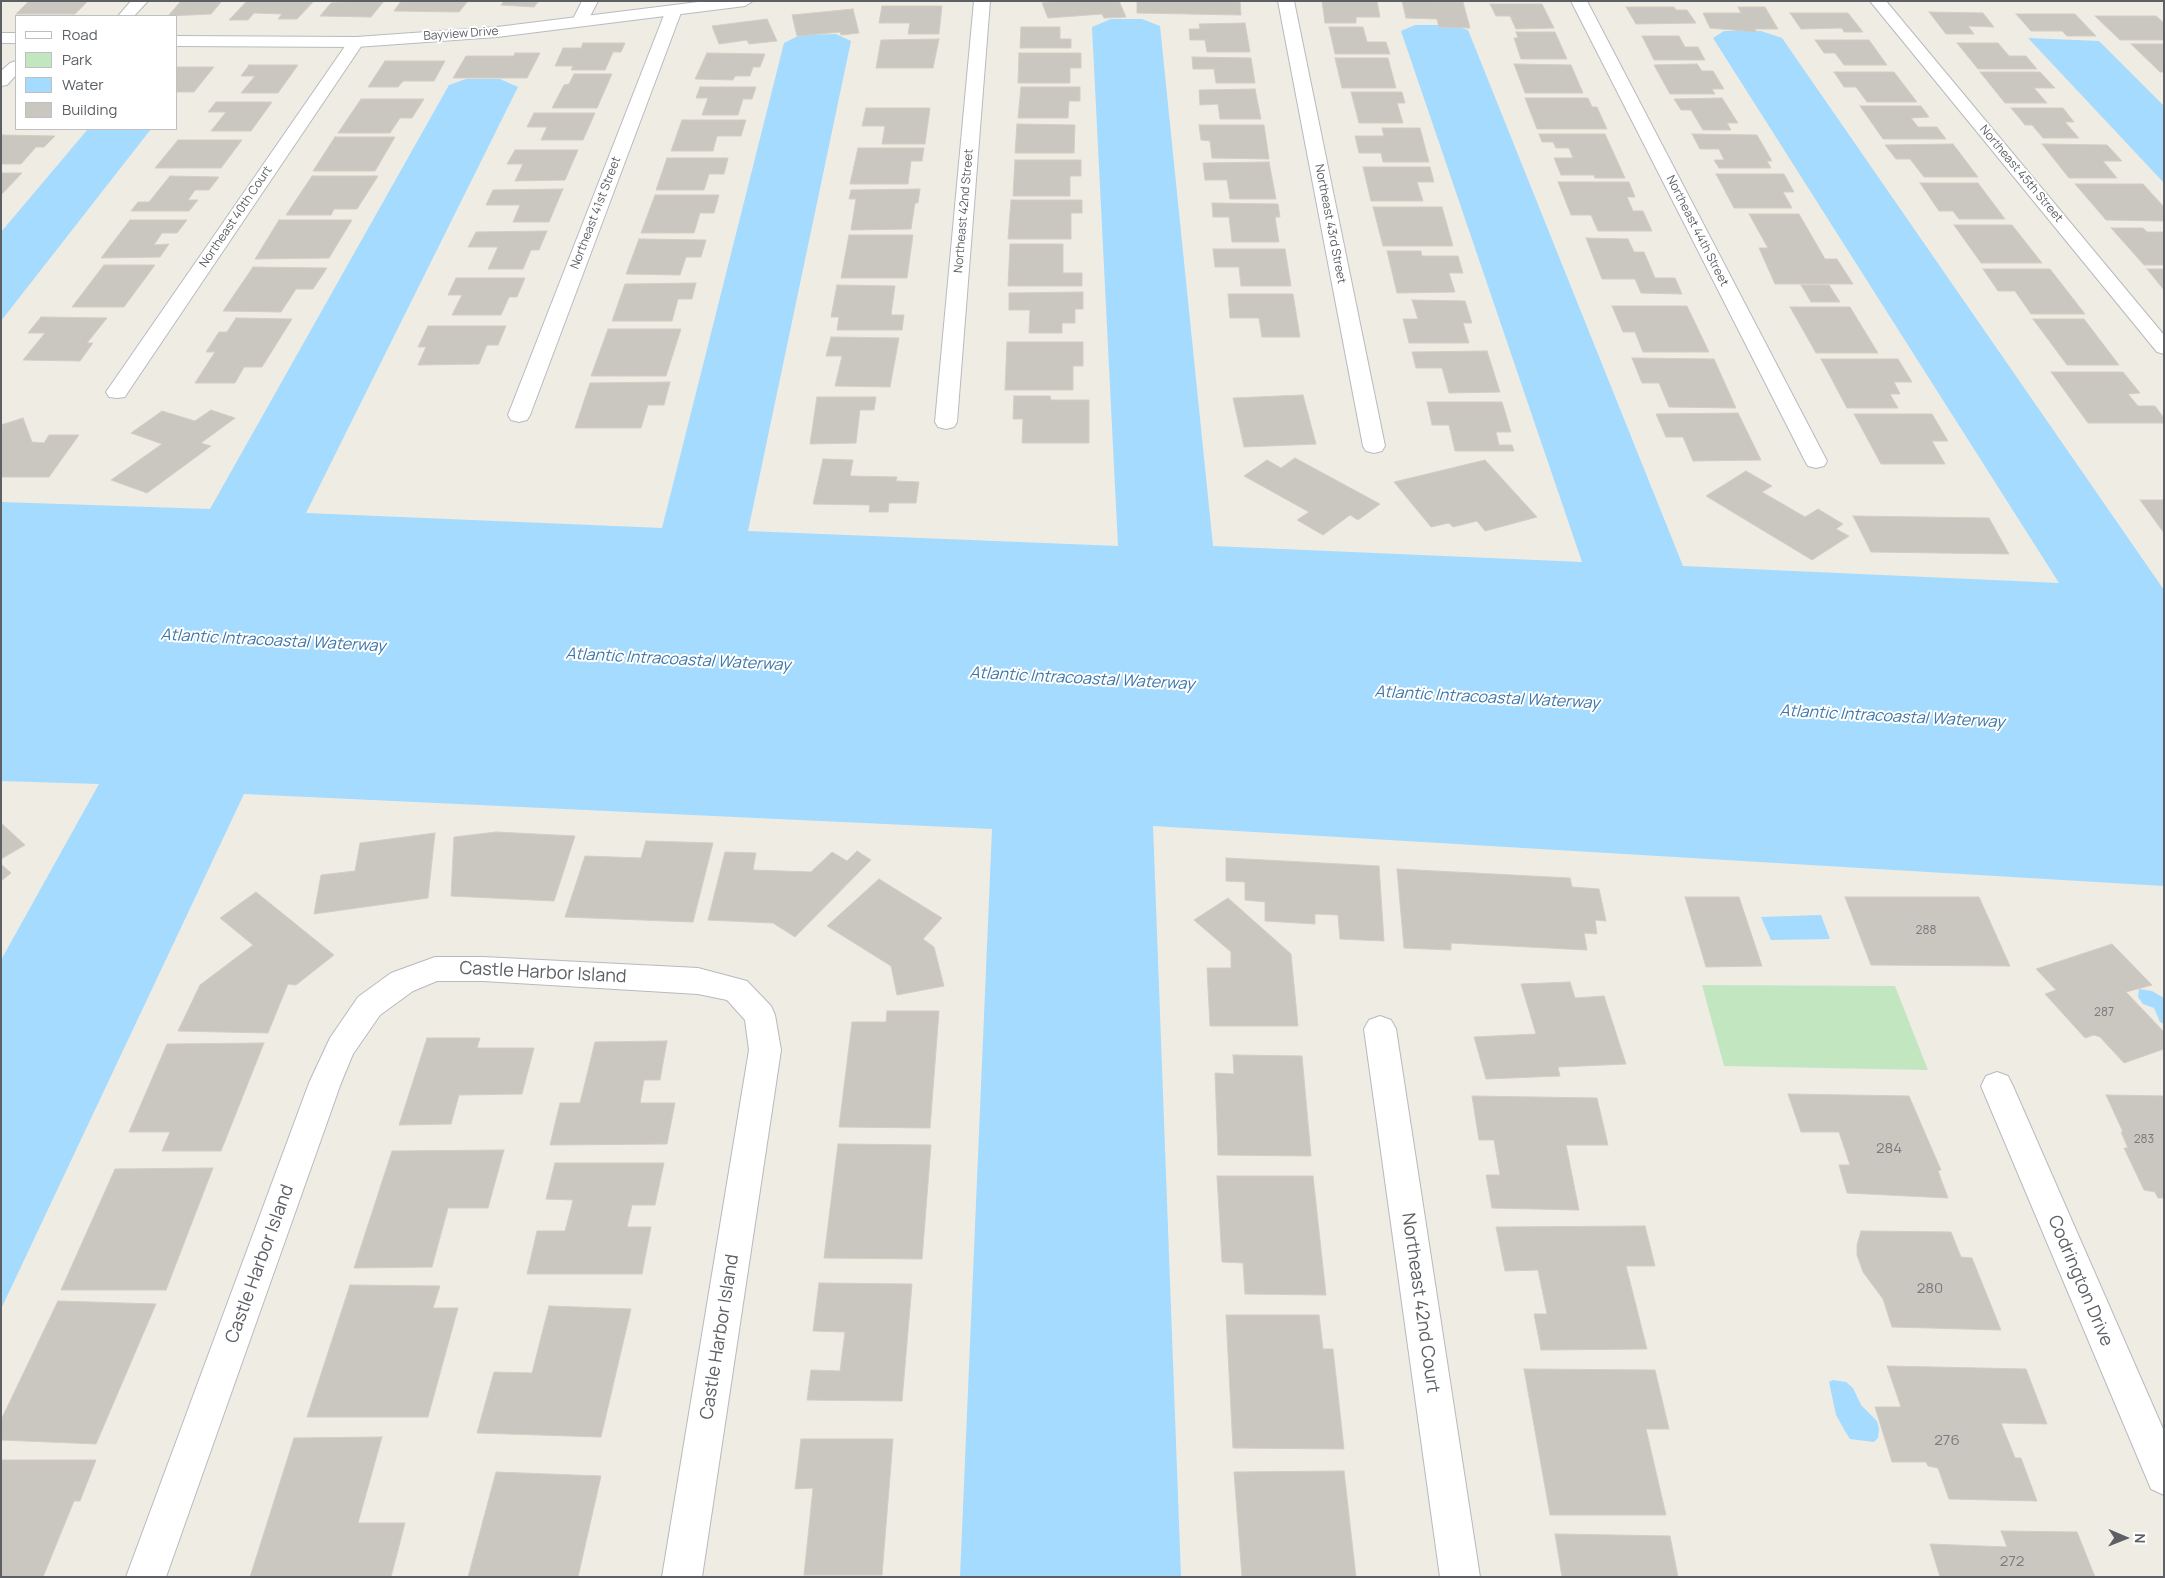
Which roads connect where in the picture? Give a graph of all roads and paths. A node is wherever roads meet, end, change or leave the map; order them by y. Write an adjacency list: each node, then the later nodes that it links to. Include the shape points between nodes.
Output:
1 (140, 1): 9 (street)
2 (590, 1): 10 (street)
3 (744, 1): 8 (street, Bayview Drive)
4 (982, 1): 20 (street, Northeast 42nd Street)
5 (1286, 1): 21 (street, Northeast 43rd Street)
6 (1579, 1): 22 (street, Northeast 44th Street)
7 (1878, 1): 17 (street, Northeast 45th Street)
8 (674, 10): 10 (street, Bayview Drive); 19 (street, Northeast 41st Street)
9 (127, 15)
10 (580, 21): 14 (street, Bayview Drive, via 496,32)
11 (1, 38): 12 (street)
12 (15, 38)
13 (178, 41): 14 (street, Bayview Drive)
14 (356, 42): 18 (street, Northeast 40th Court)
15 (15, 67): 16 (street)
16 (1, 81)
17 (2164, 348)
18 (117, 392)
19 (519, 415)
20 (946, 422)
21 (1374, 446)
22 (1816, 461)
23 (1380, 1028): 28 (street, Northeast 42nd Court)
24 (1997, 1086): 25 (street, Codrington Drive)
25 (2164, 1476)
26 (146, 1577): 27 (street, Castle Harbor Island, via 340,1047 369,1006 402,982 435,969 483,969 698,981 736,990 760,1015 766,1050)
27 (682, 1577)
28 (1460, 1577)

